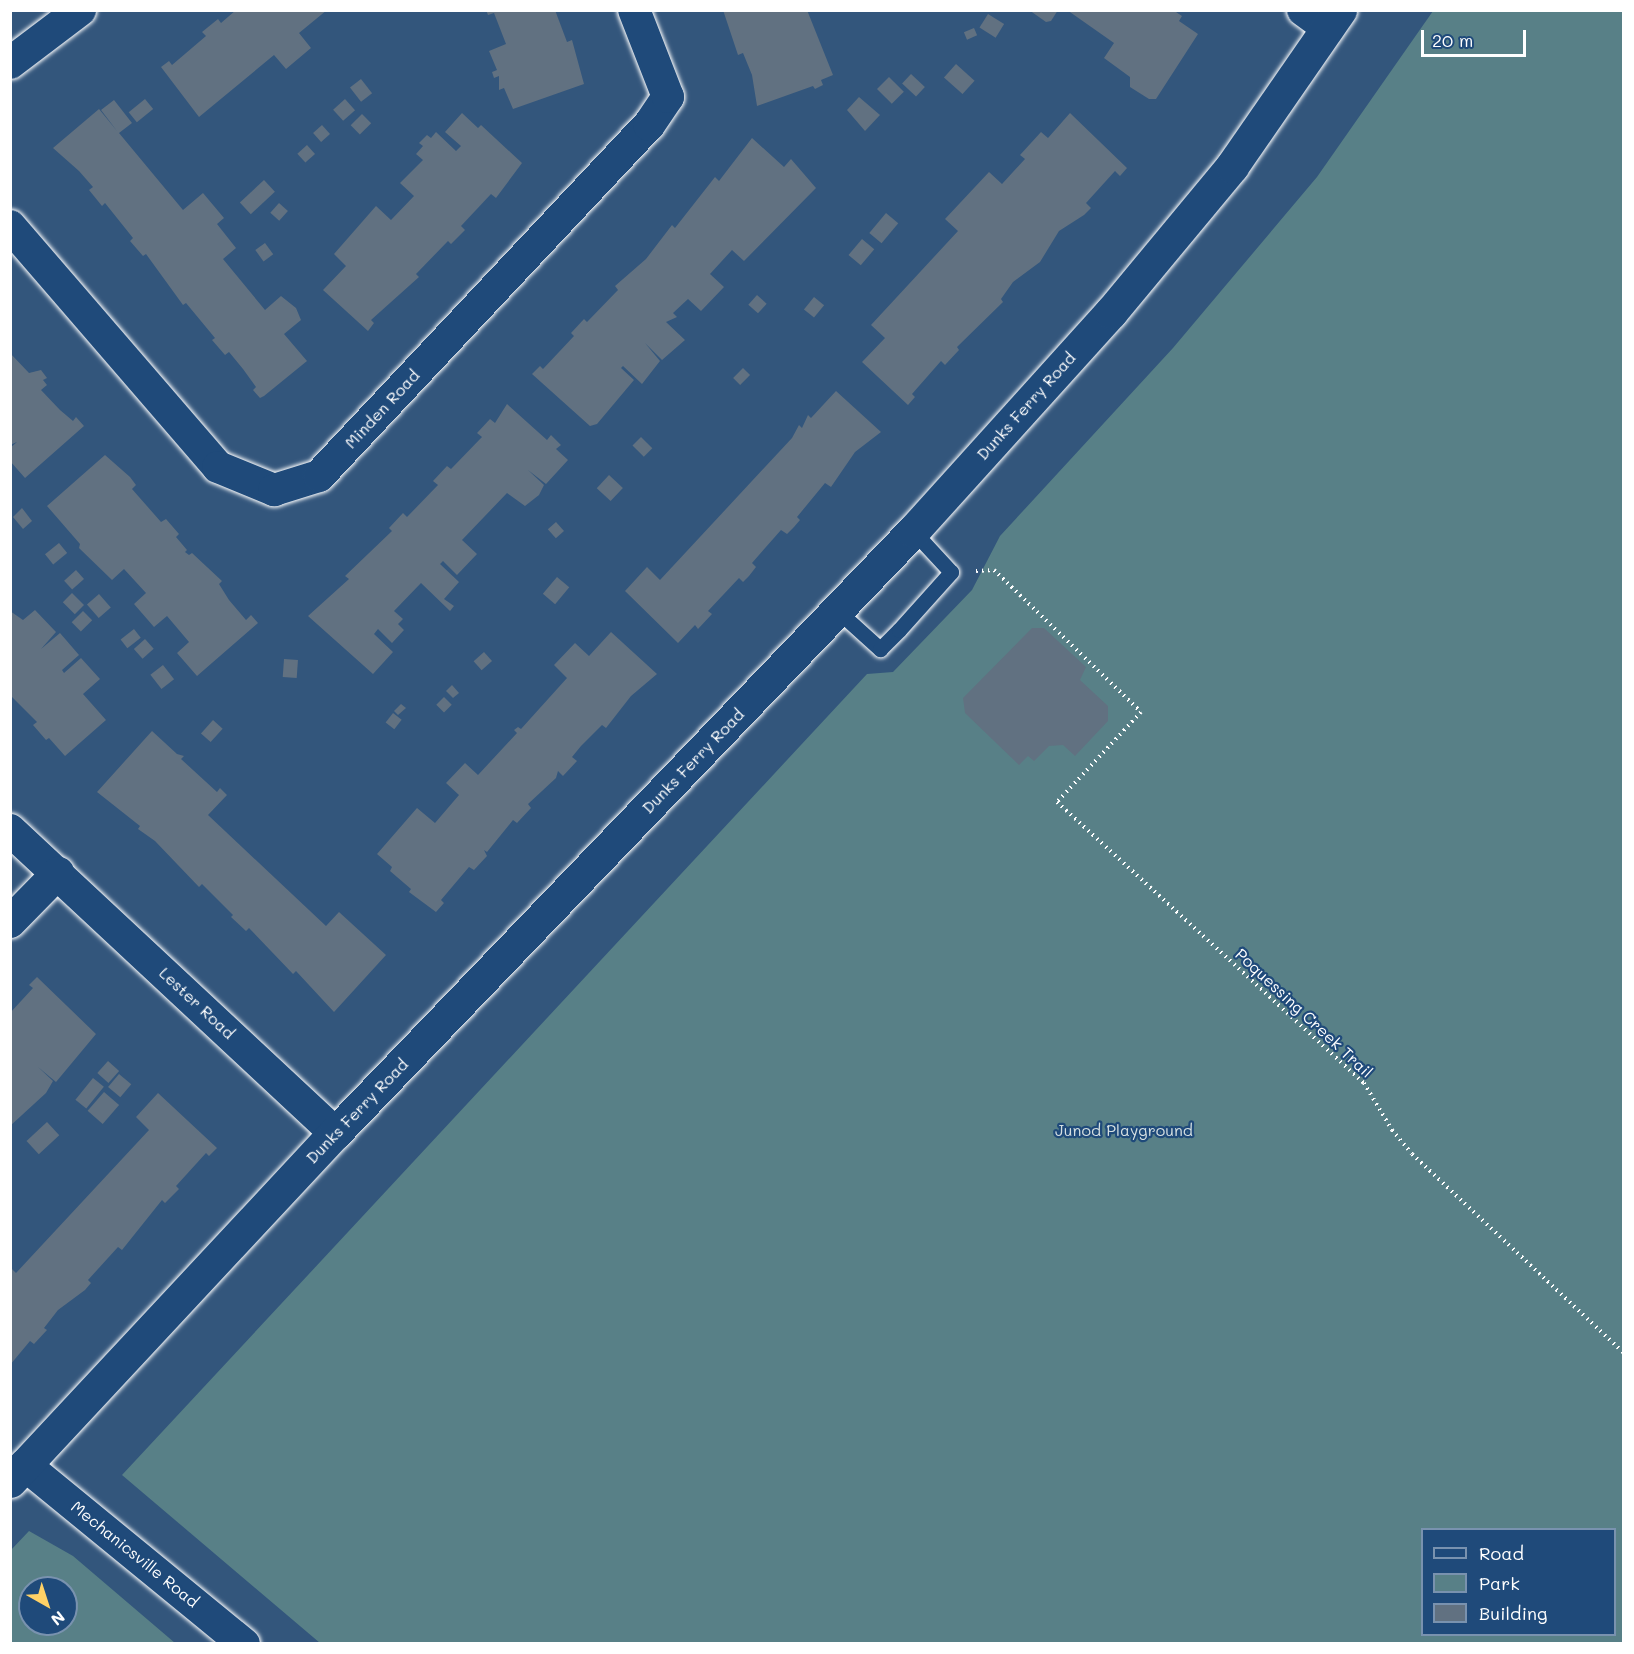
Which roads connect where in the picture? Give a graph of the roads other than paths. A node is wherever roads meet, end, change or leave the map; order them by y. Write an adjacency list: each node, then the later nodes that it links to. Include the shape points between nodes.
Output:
1 (80, 10): 4 (street)
2 (634, 10): 5 (street, Minden Road, via 668,96 649,125 319,476 274,490 218,467)
3 (1324, 16): 6 (street, Dunks Ferry Road, via 1224,175 1110,312)
4 (10, 63)
5 (10, 226)
6 (913, 531): 7 (street, Dunks Ferry Road); 7 (lane, via 951,572 880,649)
7 (838, 611): 11 (street, Dunks Ferry Road)
8 (10, 830): 9 (street, Lester Road)
9 (51, 866): 10 (street); 11 (street, Lester Road)
10 (10, 922)
11 (335, 1133): 12 (street, Dunks Ferry Road)
12 (18, 1473): 13 (street, Mechanicsville Road)
13 (244, 1644)

